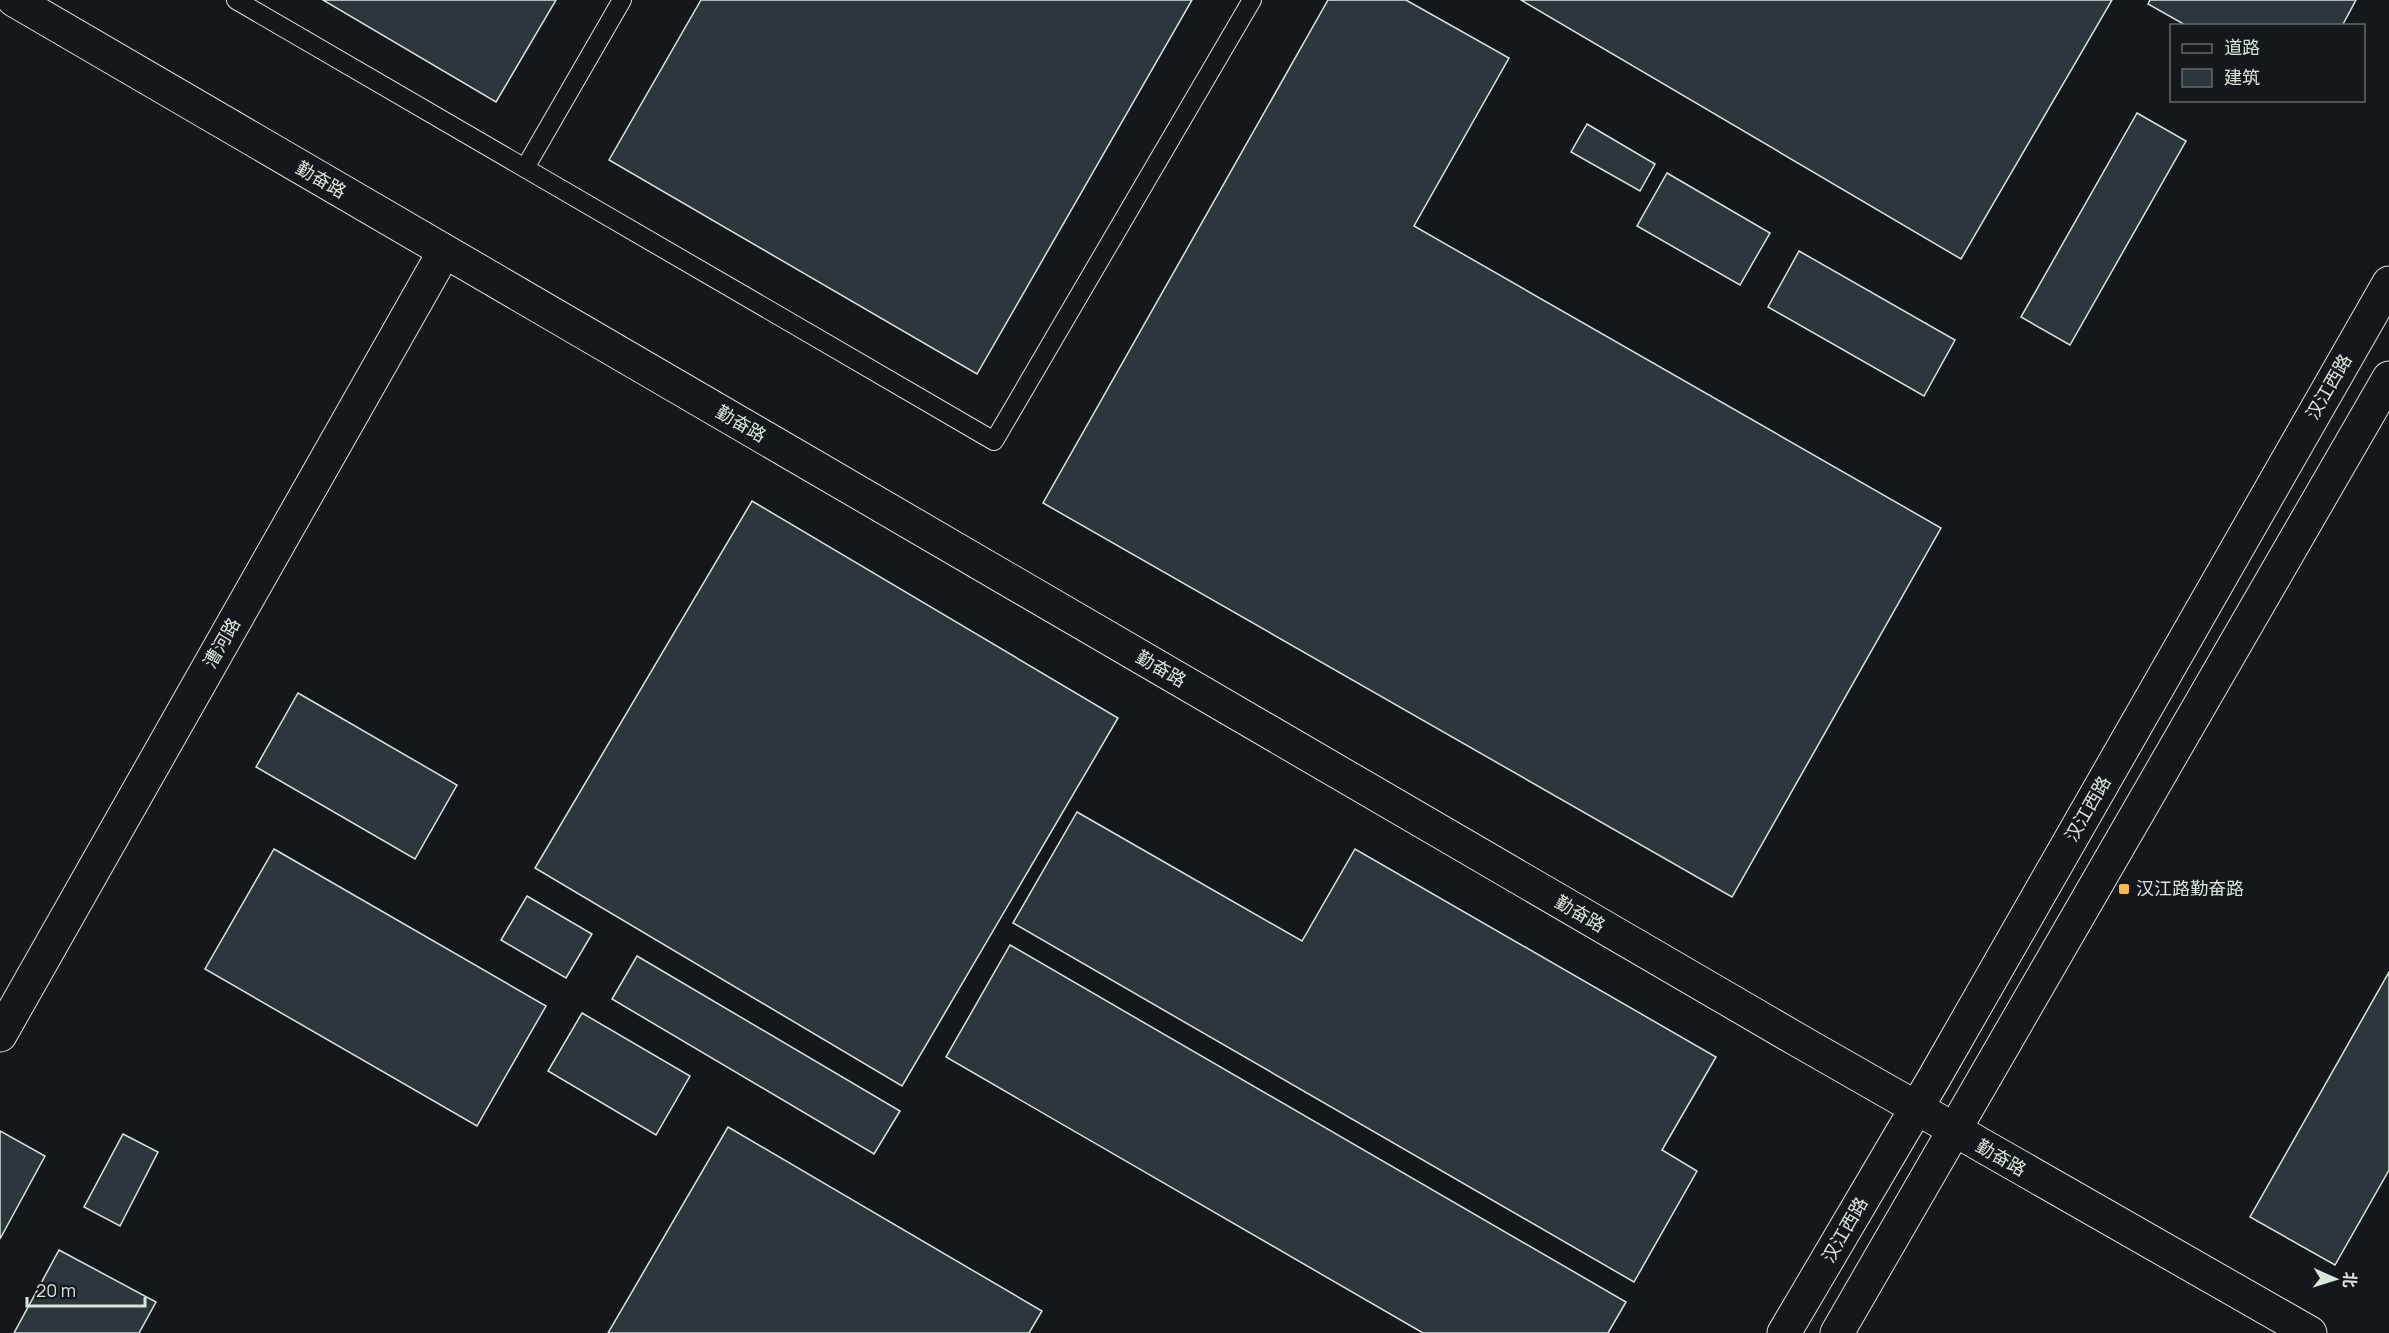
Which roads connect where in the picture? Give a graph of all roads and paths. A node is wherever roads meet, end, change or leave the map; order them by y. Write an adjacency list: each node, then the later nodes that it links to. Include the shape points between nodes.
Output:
1 (14, 0): 6 (street, 勤奋路)
2 (236, 0): 5 (lane)
3 (622, 0): 5 (lane)
4 (1252, 0): 5 (lane, via 994,441)
5 (525, 168)
6 (444, 252): 9 (street, 漕河路); 10 (street, 勤奋路)
7 (2389, 283): 10 (street, 汉江西路)
8 (2389, 378): 11 (street)
9 (0, 1035)
10 (1916, 1109): 11 (street, 勤奋路); 12 (street, 汉江西路)
11 (1954, 1131): 13 (street); 14 (street, 勤奋路)
12 (1785, 1333)
13 (1837, 1333)
14 (2310, 1333)

